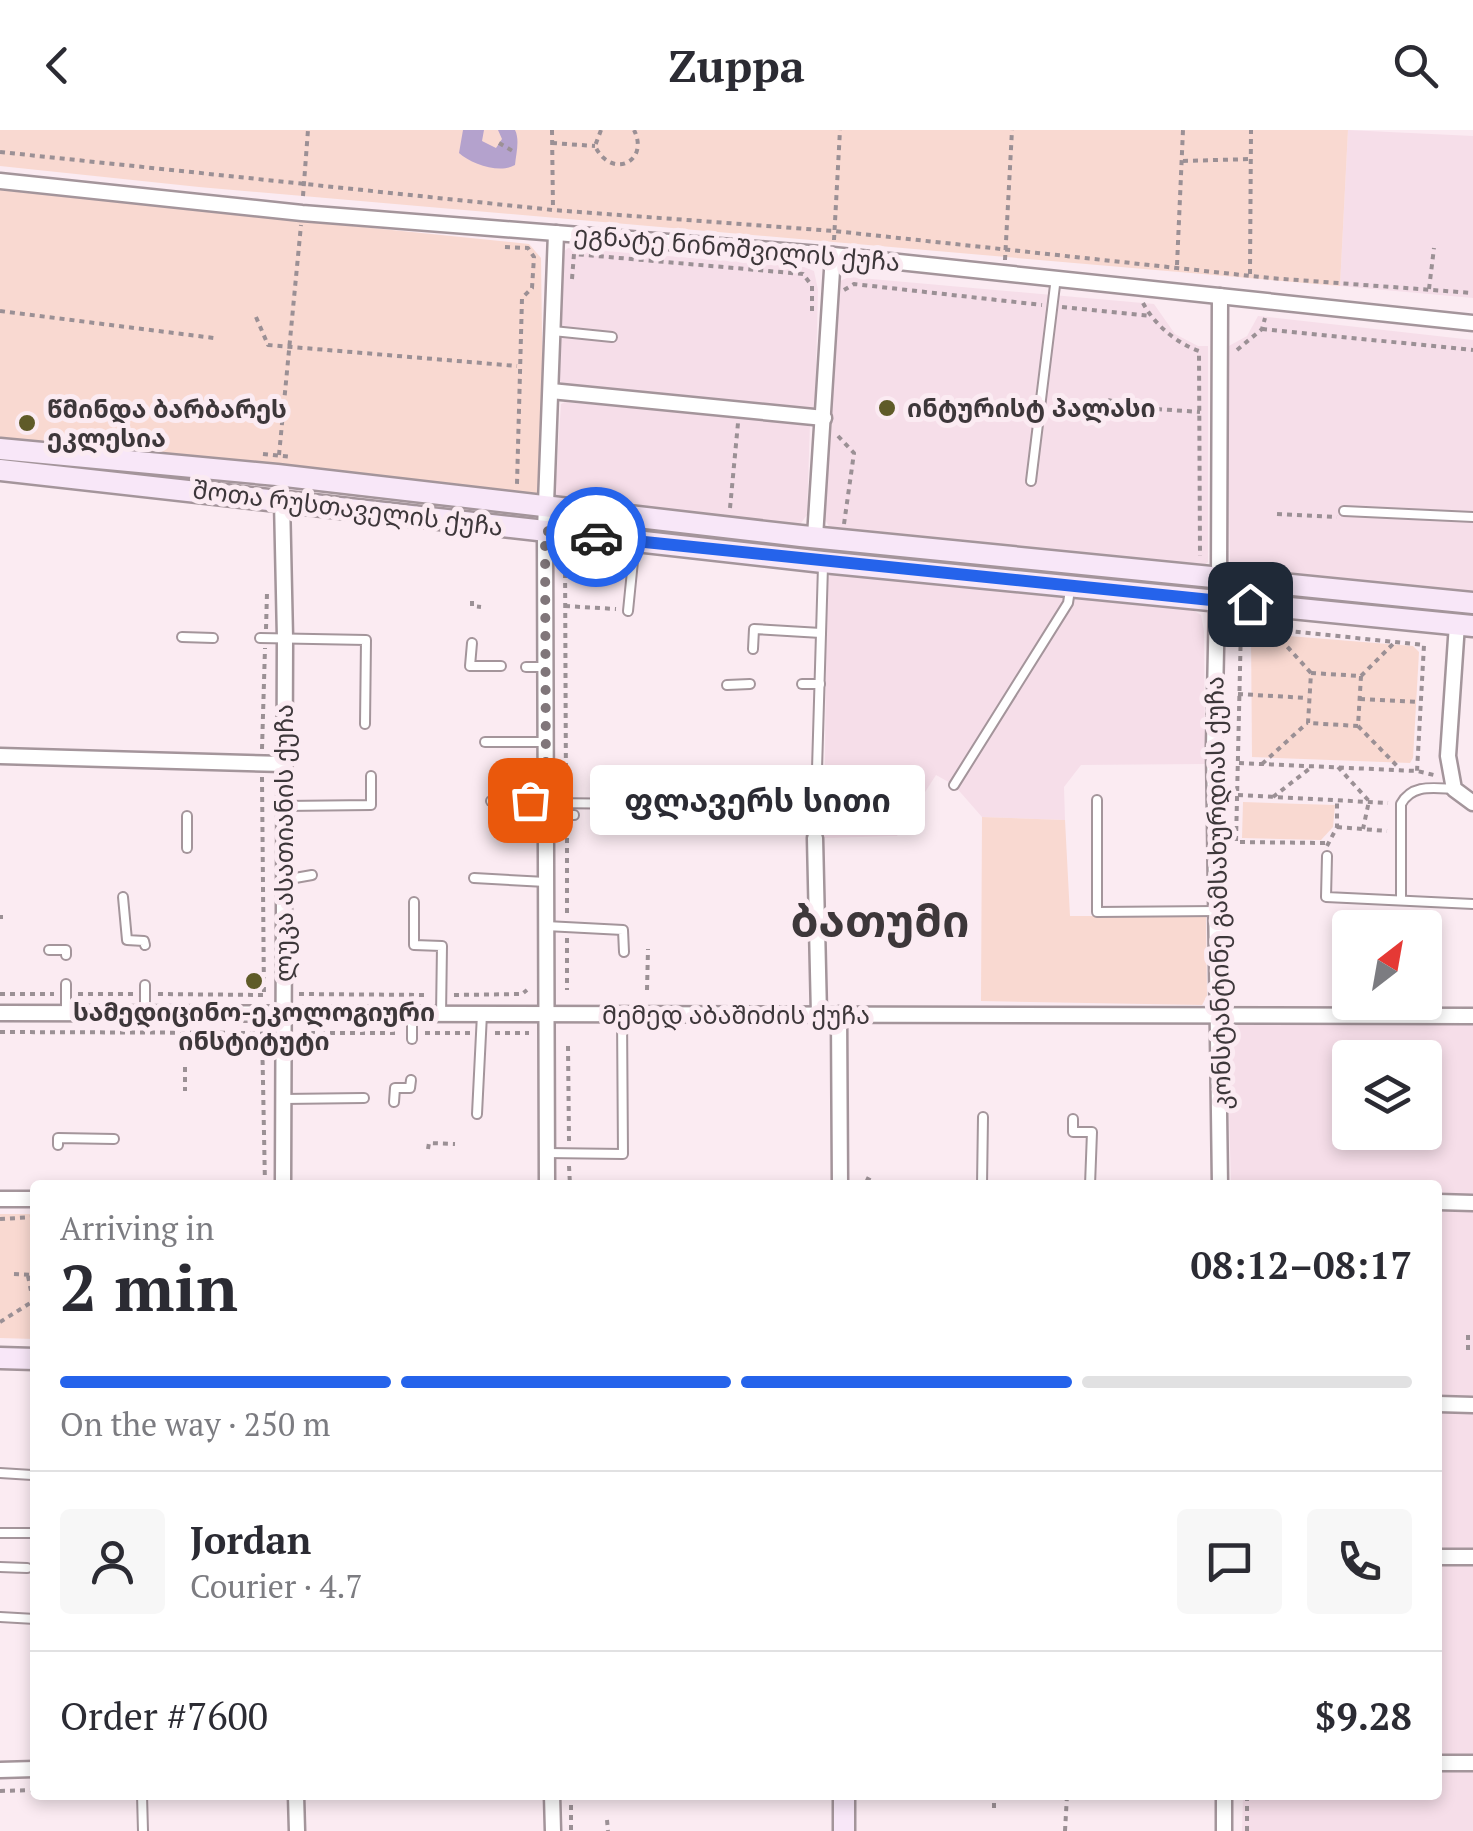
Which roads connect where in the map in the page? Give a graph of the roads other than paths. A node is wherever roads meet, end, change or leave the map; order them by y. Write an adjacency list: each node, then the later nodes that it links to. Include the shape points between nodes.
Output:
1 (2, 174): 2 (street, ეგნატე ნინოშვილის ქუჩა, via 302,213)
2 (556, 233): 3 (street, ეგნატე ნინოშვილის ქუჩა); 7 (street)
3 (833, 255): 4 (street, ეგნატე ნინოშვილის ქუჩა); 10 (street)
4 (1056, 277): 5 (street, ეგნატე ნინოშვილის ქუჩა); 13 (lane)
5 (1220, 296): 6 (street, ეგნატე ნინოშვილის ქუჩა); 23 (street, კონსტანტინე გამსახურდიას ქუჩა)
6 (1473, 324)
7 (553, 331): 8 (lane); 9 (street)
8 (612, 337)
9 (551, 392): 10 (street); 15 (street)
10 (824, 418): 19 (street)
11 (0, 450): 15 (main road, შოთა რუსთაველის ქუჩა)
12 (0, 470): 14 (main road, შოთა რუსთაველის ქუჩა)
13 (1031, 480)
14 (282, 500): 18 (main road, შოთა რუსთაველის ქუჩა); 31 (street, ლუკა ასათიანის ქუჩა)
15 (546, 507): 18 (street); 19 (main road, შოთა რუსთაველის ქუჩა)
16 (1344, 511): 17 (lane)
17 (1473, 517)
18 (545, 531): 20 (main road, შოთა რუსთაველის ქუჩა); 36 (street)
19 (815, 537): 23 (main road, შოთა რუსთაველის ქუჩა)
20 (635, 541): 21 (main road, შოთა რუსთაველის ქუჩა); 25 (lane)
21 (824, 562): 22 (main road, შოთა რუსთაველის ქუჩა); 27 (lane)
22 (1071, 585): 23 (main road, შოთა რუსთაველის ქუჩა); 48 (lane, via 1068,603)
23 (1218, 590): 24 (main road, შოთა რუსთაველის ქუჩა); 26 (main road, შოთა რუსთაველის ქუჩა); 70 (street, კონსტანტინე გამსახურდიას ქუჩა)
24 (1473, 602)
25 (630, 608)
26 (1465, 625): 47 (street, via 1448,756)
27 (821, 632): 33 (lane, via 754,629); 40 (lane)
28 (182, 637): 29 (lane)
29 (214, 638)
30 (263, 638): 31 (lane)
31 (284, 638): 41 (lane, via 366,640); 45 (street, ლუკა ასათიანის ქუჩა)
32 (472, 643): 34 (lane, via 470,666)
33 (754, 649)
34 (501, 666)
35 (526, 667): 36 (lane)
36 (546, 667): 43 (street)
37 (728, 684): 38 (lane)
38 (750, 684)
39 (802, 684): 40 (lane)
40 (820, 684): 59 (lane)
41 (365, 724)
42 (485, 742): 43 (lane)
43 (547, 742): 54 (street)
44 (0, 756): 45 (street)
45 (284, 764): 53 (street, ლუკა ასათიანის ქუჩა)
46 (371, 776): 53 (lane, via 371,805)
47 (1452, 784): 52 (street); 67 (lane, via 1421,788 1401,804)
48 (954, 785)
49 (646, 786): 54 (lane, via 646,804)
50 (492, 800): 54 (lane)
51 (1097, 800): 70 (lane, via 1096,912)
52 (1473, 803)
53 (284, 806): 64 (street, ლუკა ასათიანის ქუჩა)
54 (546, 806): 55 (lane); 65 (street)
55 (570, 814)
56 (619, 815): 58 (lane, via 629,816)
57 (188, 816): 60 (lane)
58 (630, 829)
59 (815, 838): 88 (street)
60 (187, 848)
61 (1327, 856): 67 (lane, via 1326,898)
62 (312, 875): 64 (lane)
63 (474, 878): 65 (lane)
64 (284, 880): 81 (street, ლუკა ასათიანის ქუჩა)
65 (546, 882): 71 (street)
66 (123, 897): 72 (lane, via 128,940)
67 (1401, 900): 69 (lane)
68 (414, 902): 86 (lane, via 414,946 442,946)
69 (1473, 904)
70 (1217, 911): 89 (street, კონსტანტინე გამსახურდიას ქუჩა)
71 (546, 926): 74 (lane, via 624,930); 83 (street)
72 (145, 945)
73 (49, 950): 75 (lane)
74 (624, 952)
75 (66, 955)
76 (66, 984): 79 (lane)
77 (145, 985): 80 (lane)
78 (0, 1014): 79 (street, მემედ აბაშიძის ქუჩა)
79 (66, 1014): 80 (street, მემედ აბაშიძის ქუჩა)
80 (145, 1014): 81 (street, მემედ აბაშიძის ქუჩა)
81 (284, 1014): 85 (street, მემედ აბაშიძის ქუჩა); 94 (street, ლუკა ასათიანის ქუჩა)
82 (482, 1014): 83 (street, მემედ აბაშიძის ქუჩა); 86 (street, მემედ აბაშიძის ქუჩა); 96 (lane)
83 (547, 1014): 87 (street, მემედ აბაშიძის ქუჩა); 101 (street)
84 (839, 1014): 88 (street, მემედ აბაშიძის ქუჩა); 89 (street, მემედ აბაშიძის ქუჩა); 104 (street)
85 (412, 1015): 86 (street, მემედ აბაშიძის ქუჩა); 91 (lane)
86 (441, 1015)
87 (622, 1015): 88 (street, მემედ აბაშიძის ქუჩა); 101 (lane, via 623,1154)
88 (818, 1015)
89 (1220, 1016): 90 (street, მემედ აბაშიძის ქუჩა); 107 (street, კონსტანტინე გამსახურდიას ქუჩა)
90 (1473, 1016)
91 (412, 1038)
92 (411, 1080): 95 (lane, via 410,1088 394,1088)
93 (364, 1098): 94 (lane)
94 (283, 1099): 102 (street, ლუკა ასათიანის ქუჩა)
95 (394, 1102)
96 (477, 1114)
97 (983, 1118): 105 (lane)
98 (1073, 1120): 106 (lane, via 1073,1132 1092,1132)
99 (114, 1139): 100 (lane, via 58,1138)
100 (58, 1146)
101 (547, 1153): 103 (street)
102 (283, 1180)
103 (547, 1180)
104 (840, 1180)
105 (982, 1180)
106 (1090, 1180)
107 (1220, 1180)
108 (0, 1199): 109 (street)
109 (30, 1200)
110 (1442, 1202): 111 (street)
111 (1473, 1203)
112 (0, 1358): 113 (main road)
113 (30, 1358)
114 (1442, 1404): 115 (street)
115 (1473, 1405)
116 (0, 1474): 117 (lane)
117 (30, 1474)
118 (0, 1533): 119 (lane)
119 (30, 1533)
120 (1442, 1557): 121 (street)
121 (1473, 1557)
122 (0, 1567): 123 (lane)
123 (27, 1568)
124 (0, 1617): 125 (lane)
125 (30, 1618)
126 (1473, 1762): 127 (street)
127 (1442, 1763)
128 (30, 1769): 129 (street)
129 (0, 1770)
130 (142, 1800): 135 (lane)
131 (296, 1800): 136 (street)
132 (552, 1800): 137 (street)
133 (844, 1800): 138 (main road)
134 (1224, 1800): 139 (street)
135 (142, 1831)
136 (297, 1831)
137 (552, 1831)
138 (844, 1831)
139 (1224, 1831)

